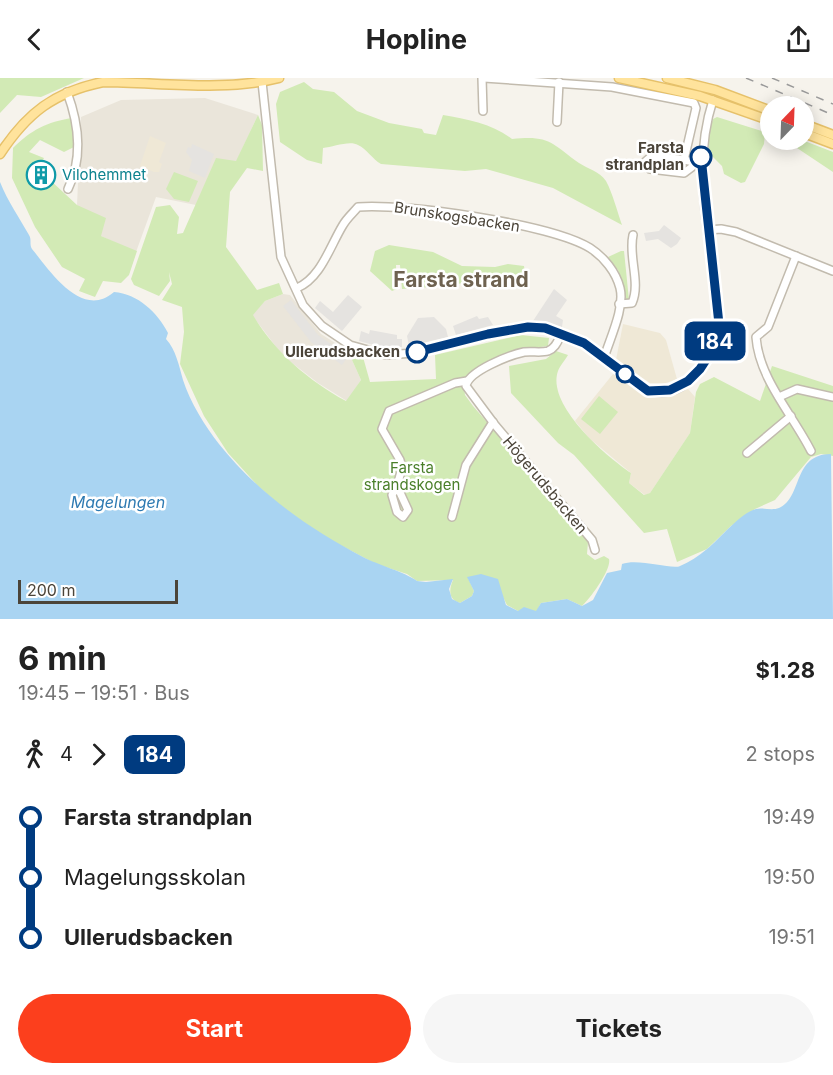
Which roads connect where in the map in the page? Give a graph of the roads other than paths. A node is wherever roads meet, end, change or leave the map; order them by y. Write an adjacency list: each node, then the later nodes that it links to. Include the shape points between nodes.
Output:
1 (279, 78): 5 (main road)
2 (483, 78): 6 (street); 11 (street)
3 (618, 78): 9 (main road)
4 (667, 78): 7 (main road)
5 (262, 82): 8 (main road, via 103,82); 26 (street, via 282,257)
6 (559, 82): 13 (street); 19 (street, via 694,103)
7 (715, 90): 9 (main road); 10 (main road)
8 (67, 92): 18 (main road, via 24,121); 21 (street, via 78,127 74,176)
9 (712, 100): 12 (main road); 20 (street)
10 (760, 107)
11 (483, 111)
12 (760, 117)
13 (557, 122)
14 (814, 128): 15 (main road)
15 (833, 135)
16 (814, 137): 17 (main road)
17 (833, 144)
18 (0, 154)
19 (684, 160): 20 (street); 20 (street, via 653,155 645,162 650,169 684,173)
20 (697, 162): 22 (street)
21 (68, 189)
22 (708, 230): 24 (street, via 728,230); 29 (street, via 719,324 711,352 700,369 675,388 648,391)
23 (633, 235): 27 (street, Brunskogsbacken, via 630,250 636,295 632,303)
24 (796, 256): 25 (street); 31 (street, via 768,327 756,337 764,367)
25 (833, 272)
26 (297, 288): 27 (street, Brunskogsbacken, via 315,275 358,207 381,205 483,219 569,238 598,253 607,264 620,289); 28 (street, via 303,305 322,326 350,345 378,354 414,353 528,327)
27 (619, 304): 29 (street, Brunskogsbacken)
28 (562, 333): 29 (street); 30 (street, via 556,346 548,351 513,356)
29 (604, 358)
30 (467, 381): 34 (street, Högerudsbacken, via 469,393); 37 (street, via 388,411 382,429 400,459)
31 (779, 397): 32 (street, via 797,389); 33 (street)
32 (833, 397)
33 (791, 416): 35 (street); 36 (street)
34 (493, 422): 38 (street, Högerudsbacken, via 466,465); 39 (street, Högerudsbacken, via 592,540)
35 (811, 452)
36 (747, 453)
37 (397, 486)
38 (452, 517)
39 (595, 550)

